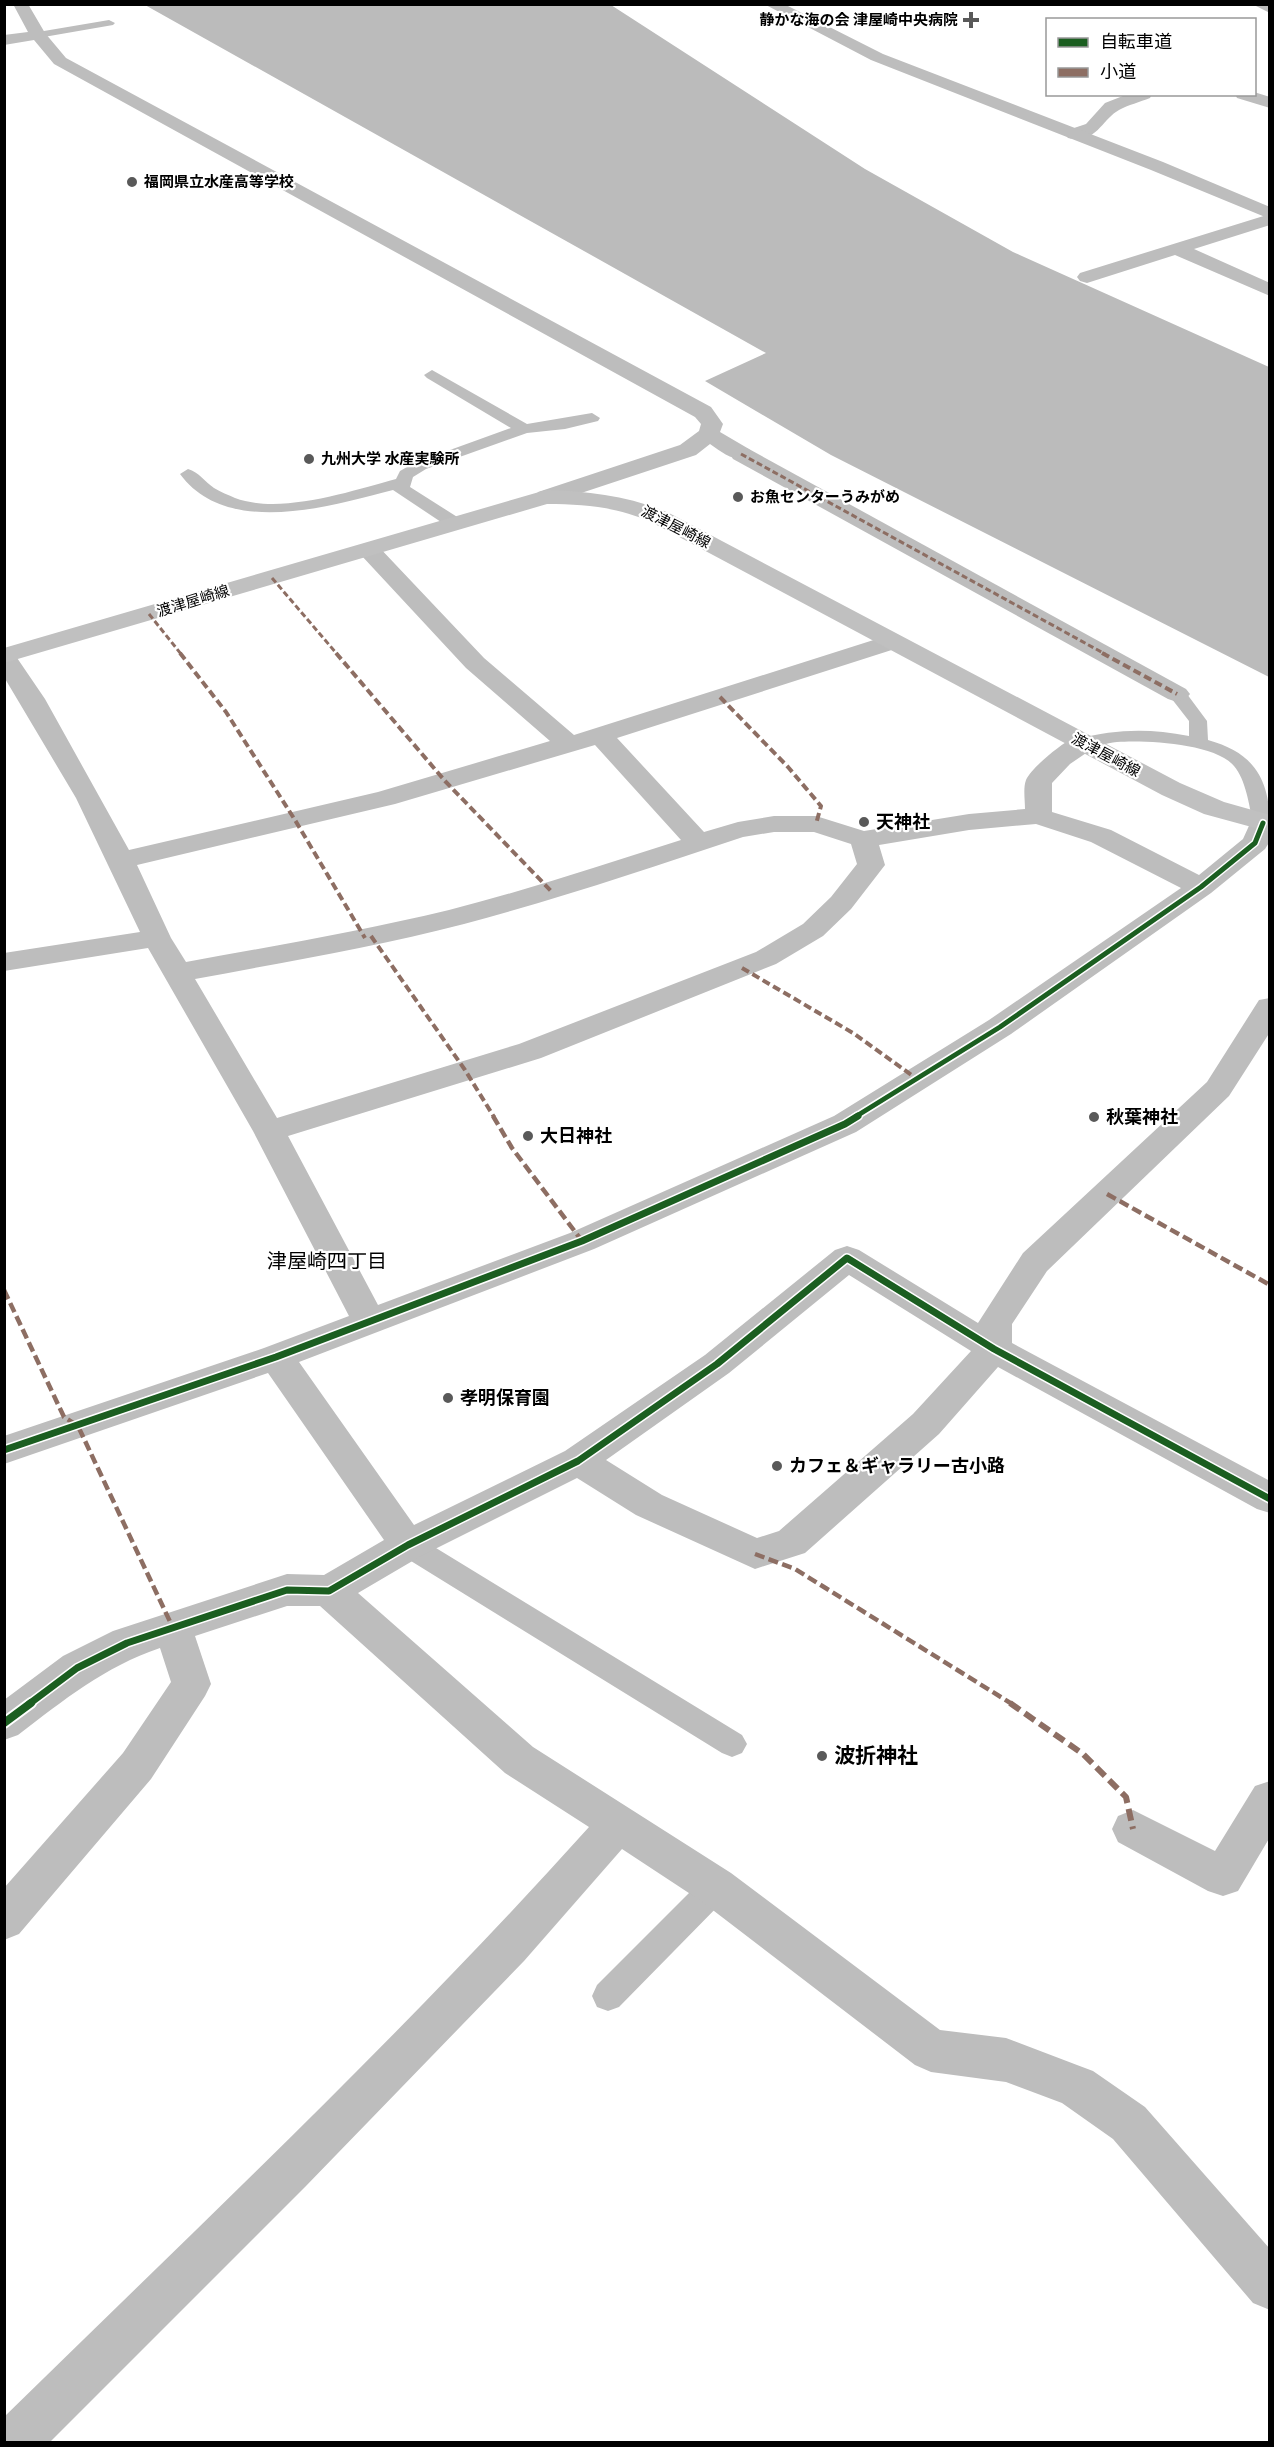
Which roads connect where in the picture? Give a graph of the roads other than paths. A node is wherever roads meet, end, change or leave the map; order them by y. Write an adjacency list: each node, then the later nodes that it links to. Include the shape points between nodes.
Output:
1 (20, 4): 6 (street)
2 (771, 4): 11 (street, via 877,57)
3 (1259, 4): 4 (street)
4 (1269, 8)
5 (109, 23): 6 (lane)
6 (38, 35): 7 (street); 20 (street, via 60,61 703,412 712,424)
7 (4, 40)
8 (1139, 96): 11 (street, via 1111,107 1092,128)
9 (1249, 96): 10 (street)
10 (1269, 103)
11 (1074, 134): 12 (street)
12 (1269, 214)
13 (1269, 219): 14 (street)
14 (1175, 248): 15 (street); 16 (street)
15 (1087, 277)
16 (1269, 291)
17 (432, 375): 19 (lane)
18 (592, 418): 19 (lane)
19 (524, 429): 22 (lane, via 420,466 406,474)
20 (709, 434): 23 (street, via 688,450); 28 (street)
21 (188, 474): 22 (lane, via 213,495 270,508 318,503)
22 (404, 482): 24 (lane, via 400,489)
23 (546, 497): 24 (main road, 渡津屋崎線); 26 (main road, 渡津屋崎線, via 610,500 637,507)
24 (456, 524): 25 (main road, 渡津屋崎線)
25 (369, 550): 27 (main road, 渡津屋崎線); 32 (street, via 475,663)
26 (892, 642): 29 (street); 30 (main road, 渡津屋崎線)
27 (4, 656): 37 (street)
28 (1177, 694): 31 (lane, via 1198,721)
29 (600, 735): 32 (street); 36 (street)
30 (1083, 743): 31 (lane, via 1116,736); 33 (street, via 1061,758 1039,781); 34 (main road, 渡津屋崎線, via 1171,789)
31 (1199, 743): 34 (lane, via 1239,760)
32 (569, 744): 37 (street, via 385,798)
33 (1038, 816): 35 (street, via 969,822); 38 (street, via 1101,836)
34 (1266, 824): 38 (street, via 1255,843)
35 (863, 839): 36 (street, via 833,828 802,823 738,830); 43 (street, via 871,865 841,903 813,930 766,958 530,1051)
36 (699, 843): 41 (street, via 455,917)
37 (121, 860): 39 (street)
38 (1201, 887): 44 (street, via 1000,1027 845,1124 594,1236)
39 (157, 938): 40 (street); 41 (street)
40 (4, 962)
41 (176, 973): 43 (street)
42 (1269, 1007): 45 (street, via 1218,1089 1035,1262 996,1323)
43 (269, 1131): 44 (street)
44 (370, 1323): 46 (street)
45 (994, 1349): 48 (street, via 847,1258 717,1364); 48 (street, via 927,1424 792,1542 755,1554 649,1505); 49 (street)
46 (276, 1357): 47 (street); 50 (street)
47 (4, 1450)
48 (578, 1461): 50 (street)
49 (1269, 1499)
50 (408, 1545): 51 (street); 54 (lane)
51 (329, 1591): 52 (street, via 287,1590); 56 (street, via 519,1760)
52 (173, 1628): 53 (street, via 127,1643 77,1668); 59 (street, via 190,1684 137,1766)
53 (4, 1723)
54 (732, 1744)
55 (1269, 1799): 57 (street, via 1223,1877)
56 (618, 1824): 58 (street); 62 (street, via 509,1947)
57 (1133, 1829)
58 (716, 1887): 60 (lane); 61 (street, via 931,2050 1006,2060 1077,2087 1129,2123)
59 (4, 1920)
60 (608, 1996)
61 (1269, 2286)
62 (15, 2442)

